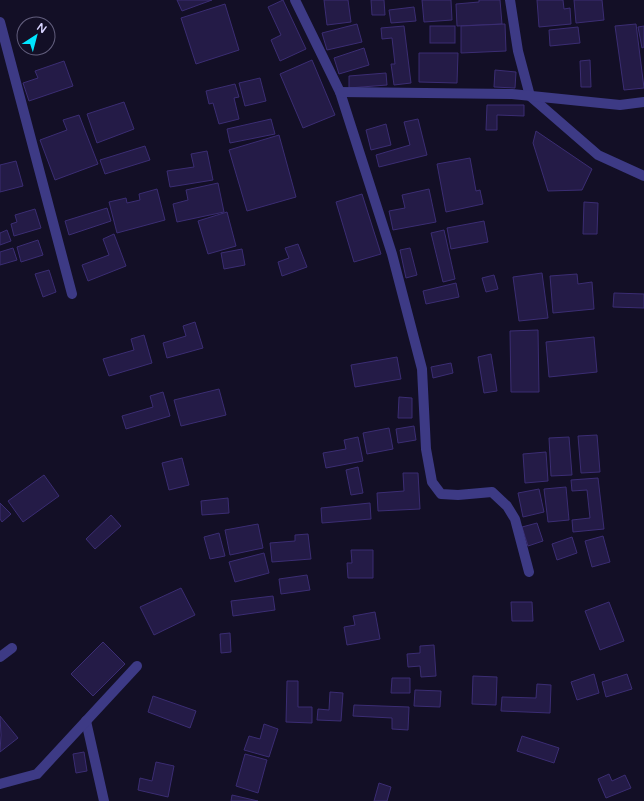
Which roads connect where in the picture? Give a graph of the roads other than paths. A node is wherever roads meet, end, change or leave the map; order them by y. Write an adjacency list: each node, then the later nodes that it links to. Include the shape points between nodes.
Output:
1 (295, 0): 4 (street)
2 (510, 0): 5 (street, via 518,51)
3 (0, 22): 8 (street)
4 (340, 92): 5 (street); 9 (street, via 392,254 422,369 426,449 432,482 441,494 458,496 492,492 507,506 515,519)
5 (530, 96): 6 (street, via 620,105); 7 (street, via 598,154)
6 (644, 102)
7 (644, 176)
8 (72, 294)
9 (529, 572)
10 (12, 648): 11 (street)
11 (0, 657)
12 (137, 666): 13 (street)
13 (86, 722): 14 (street, via 37,774); 15 (street)
14 (0, 784)
15 (104, 801)

